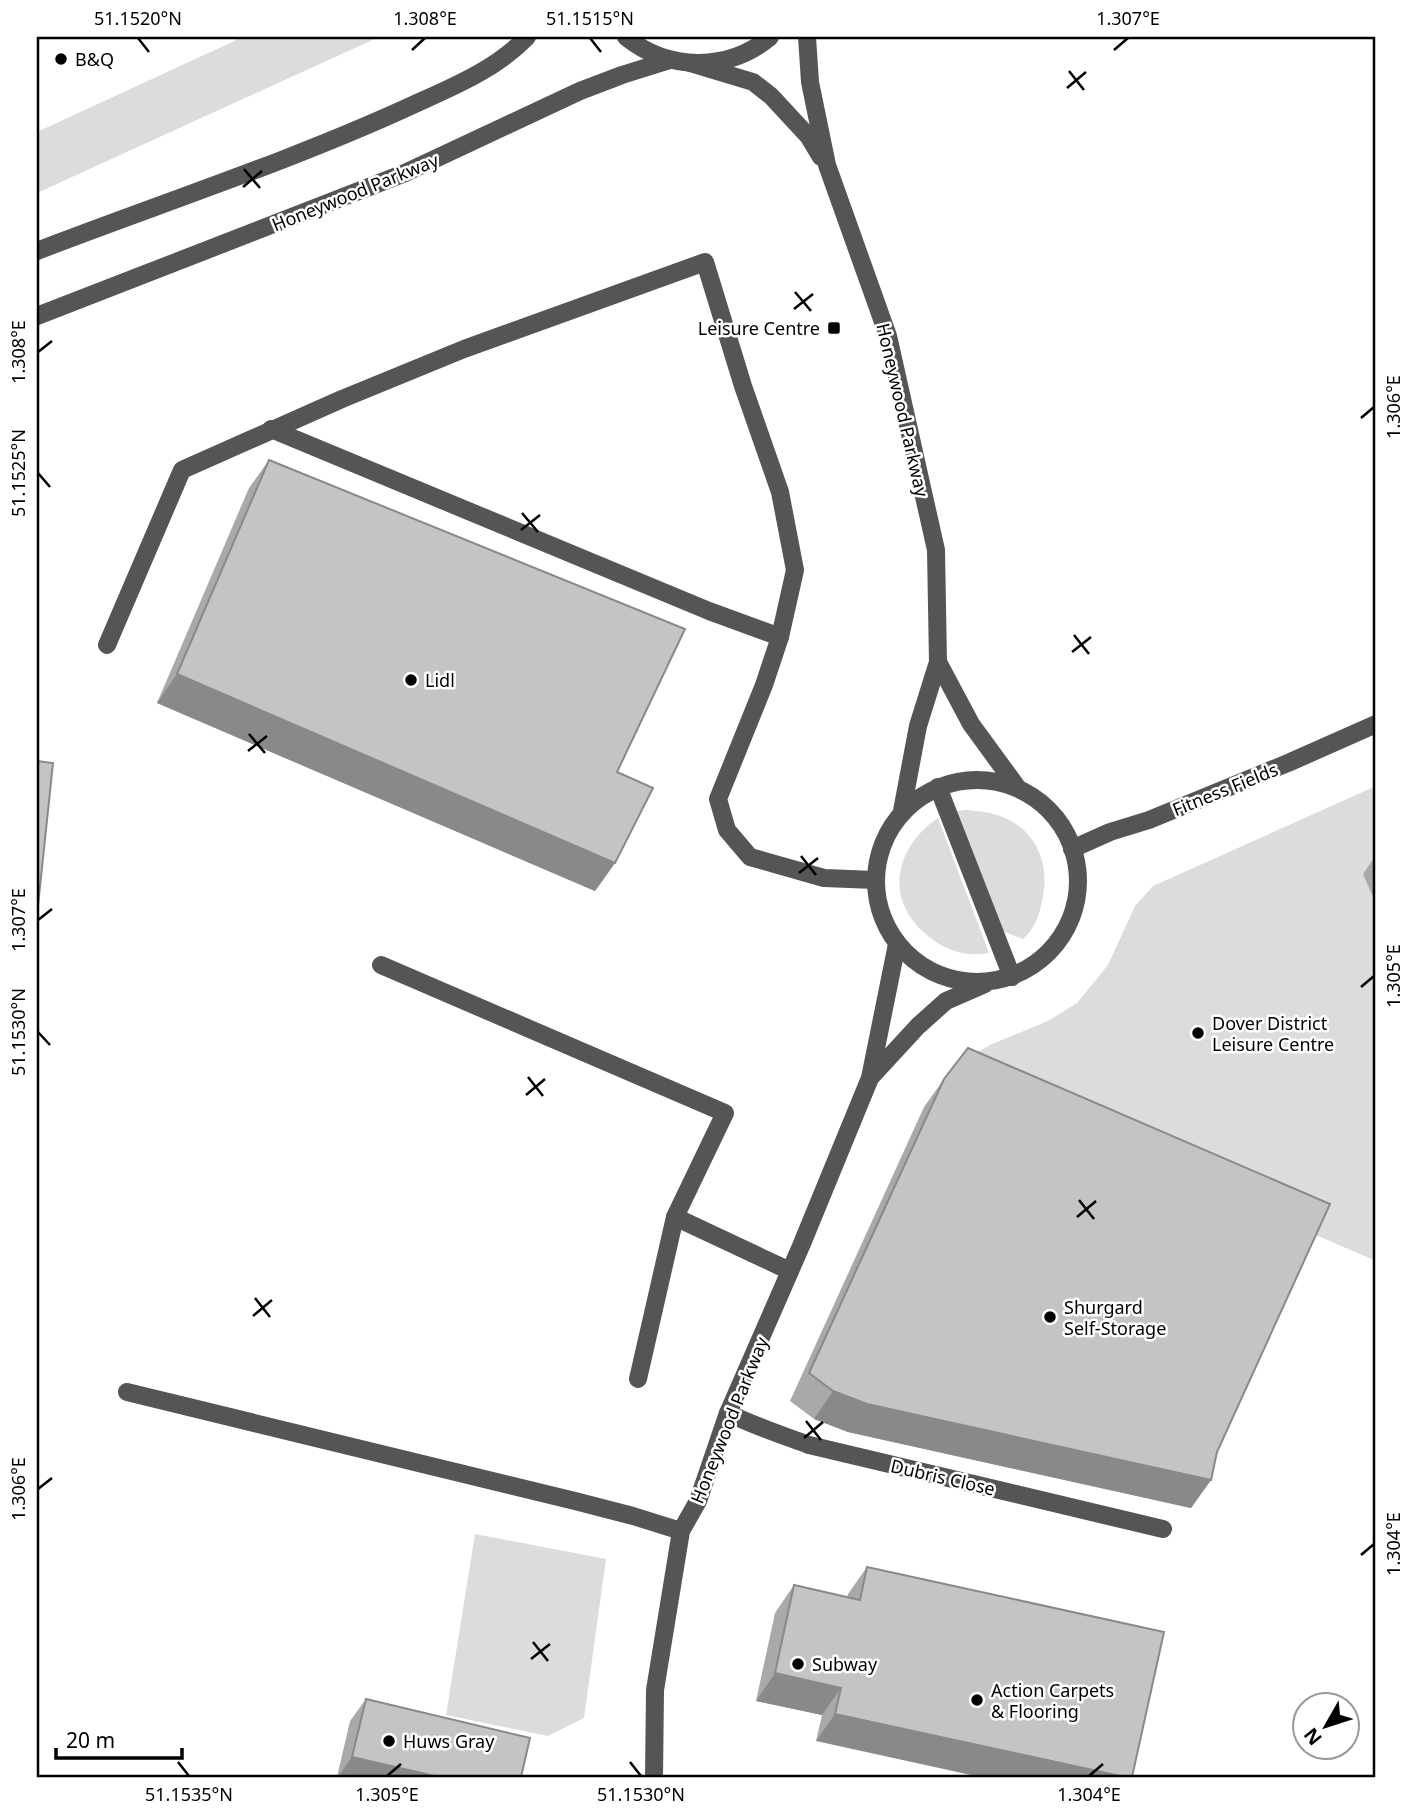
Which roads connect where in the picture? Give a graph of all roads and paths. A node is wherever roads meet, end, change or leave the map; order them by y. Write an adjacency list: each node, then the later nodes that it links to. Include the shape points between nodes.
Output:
1 (527, 37): 8 (street, via 477,75 345,136)
2 (626, 37): 5 (street)
3 (770, 37): 6 (street, via 725,60)
4 (807, 37): 7 (street, Honeywood Parkway, via 810,82)
5 (670, 60): 6 (street); 9 (street, Honeywood Parkway, via 580,91 405,173)
6 (690, 63): 7 (street, Honeywood Parkway, via 752,82 771,96 809,137)
7 (827, 165): 13 (street, Honeywood Parkway, via 888,336 915,452 936,550)
8 (37, 251)
9 (37, 316)
10 (271, 429): 11 (street); 11 (street, via 464,349 705,262 780,492 795,570); 12 (street, via 182,470)
11 (780, 638): 19 (street, via 718,799 727,830 750,857 824,878)
12 (107, 645)
13 (938, 662): 16 (street, Honeywood Parkway, via 971,724); 17 (street, Honeywood Parkway, via 918,726)
14 (1376, 724): 18 (street, Fitness Fields)
15 (938, 787): 16 (street, via 964,779); 17 (street); 22 (street)
16 (1017, 787): 18 (street, via 1044,804 1064,828)
17 (902, 811): 19 (street, via 878,855)
18 (1072, 849): 22 (street, via 1080,886 1074,915 1060,942 1038,963)
19 (875, 880): 20 (street, via 880,914)
20 (897, 944): 23 (street, via 922,967 954,981); 24 (street, Honeywood Parkway)
21 (381, 965): 25 (street, via 725,1113)
22 (1012, 977): 23 (street)
23 (988, 983): 24 (street, Honeywood Parkway, via 946,1001)
24 (870, 1078): 26 (street, Honeywood Parkway)
25 (675, 1217): 26 (street); 27 (street)
26 (790, 1271): 29 (street, Honeywood Parkway)
27 (638, 1379)
28 (127, 1392): 31 (street)
29 (728, 1413): 30 (street, Dubris Close, via 809,1445); 31 (street, Honeywood Parkway, via 698,1501)
30 (1163, 1529)
31 (681, 1531): 32 (street, Honeywood Parkway, via 654,1690)
32 (654, 1777)

